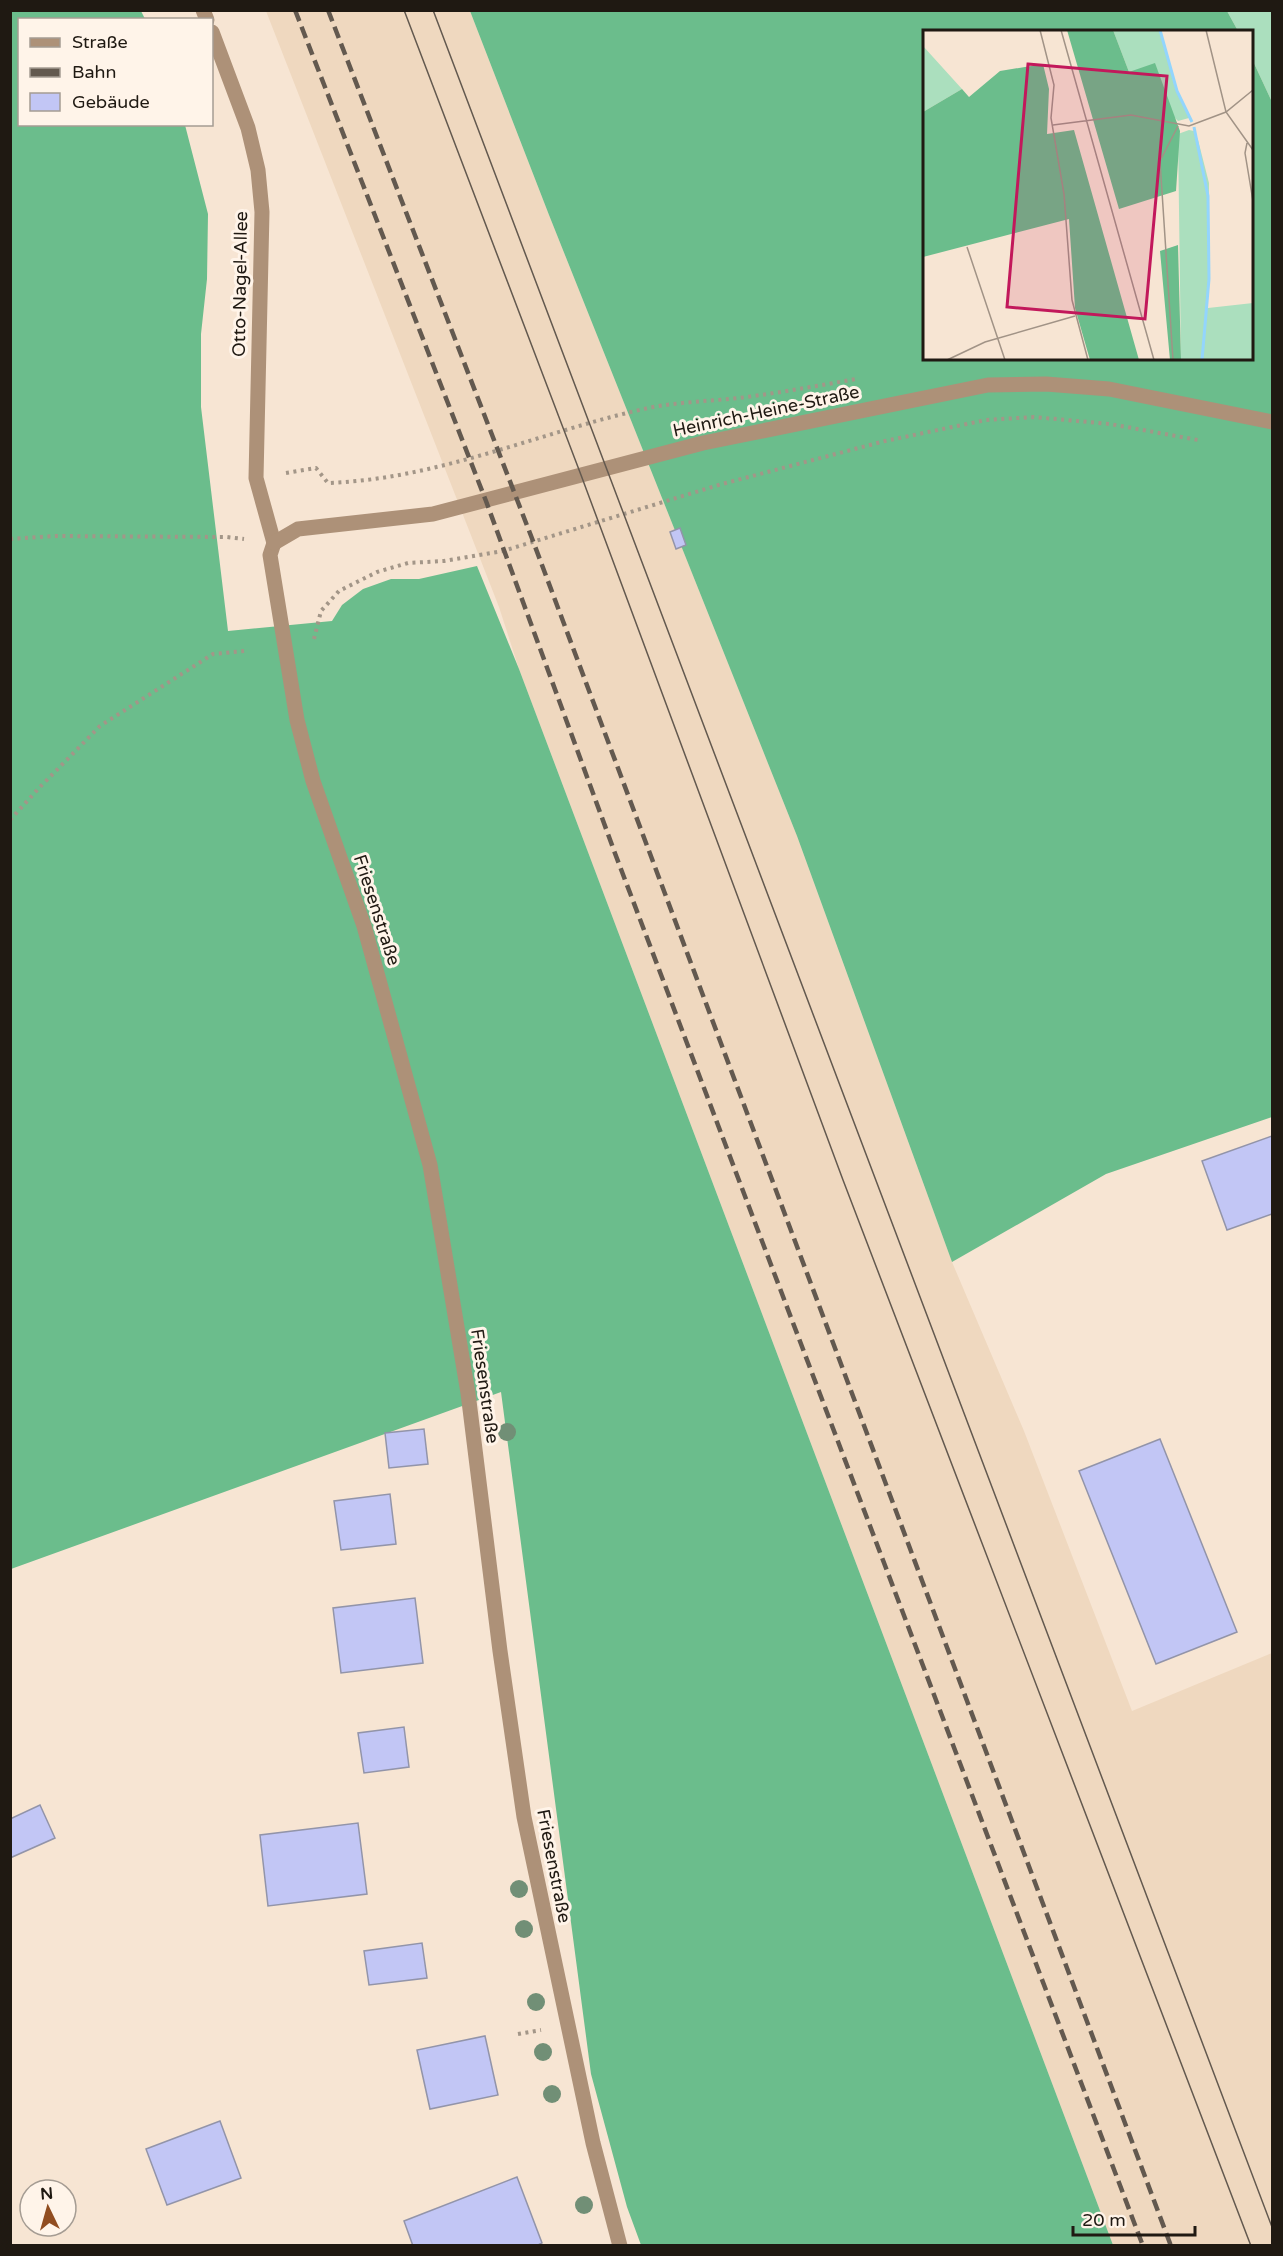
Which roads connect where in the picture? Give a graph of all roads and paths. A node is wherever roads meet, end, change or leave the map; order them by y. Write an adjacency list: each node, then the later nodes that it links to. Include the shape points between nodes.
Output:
1 (213, 35): 5 (street, Otto-Nagel-Allee, via 248,128 258,170 261,202)
2 (864, 378): 5 (path, via 654,407 469,459 354,482 328,483 316,468)
3 (1272, 422): 8 (street, Heinrich-Heine-Straße, via 1109,389 988,385 704,443 433,514 298,529)
4 (1203, 440): 9 (path, via 1110,424 1034,417 986,420 885,441 723,484 503,550 408,563 377,572 339,591 321,611 314,641)
5 (256, 478): 8 (street, Otto-Nagel-Allee)
6 (226, 537): 7 (path)
7 (10, 539)
8 (274, 543): 9 (street, Friesenstraße, via 270,555)
9 (285, 646): 12 (street, Friesenstraße, via 297,720 313,781 364,926 430,1165 468,1394 524,1817 592,2143)
10 (244, 651): 11 (path, via 213,654 100,726)
11 (10, 820)
12 (620, 2246)

